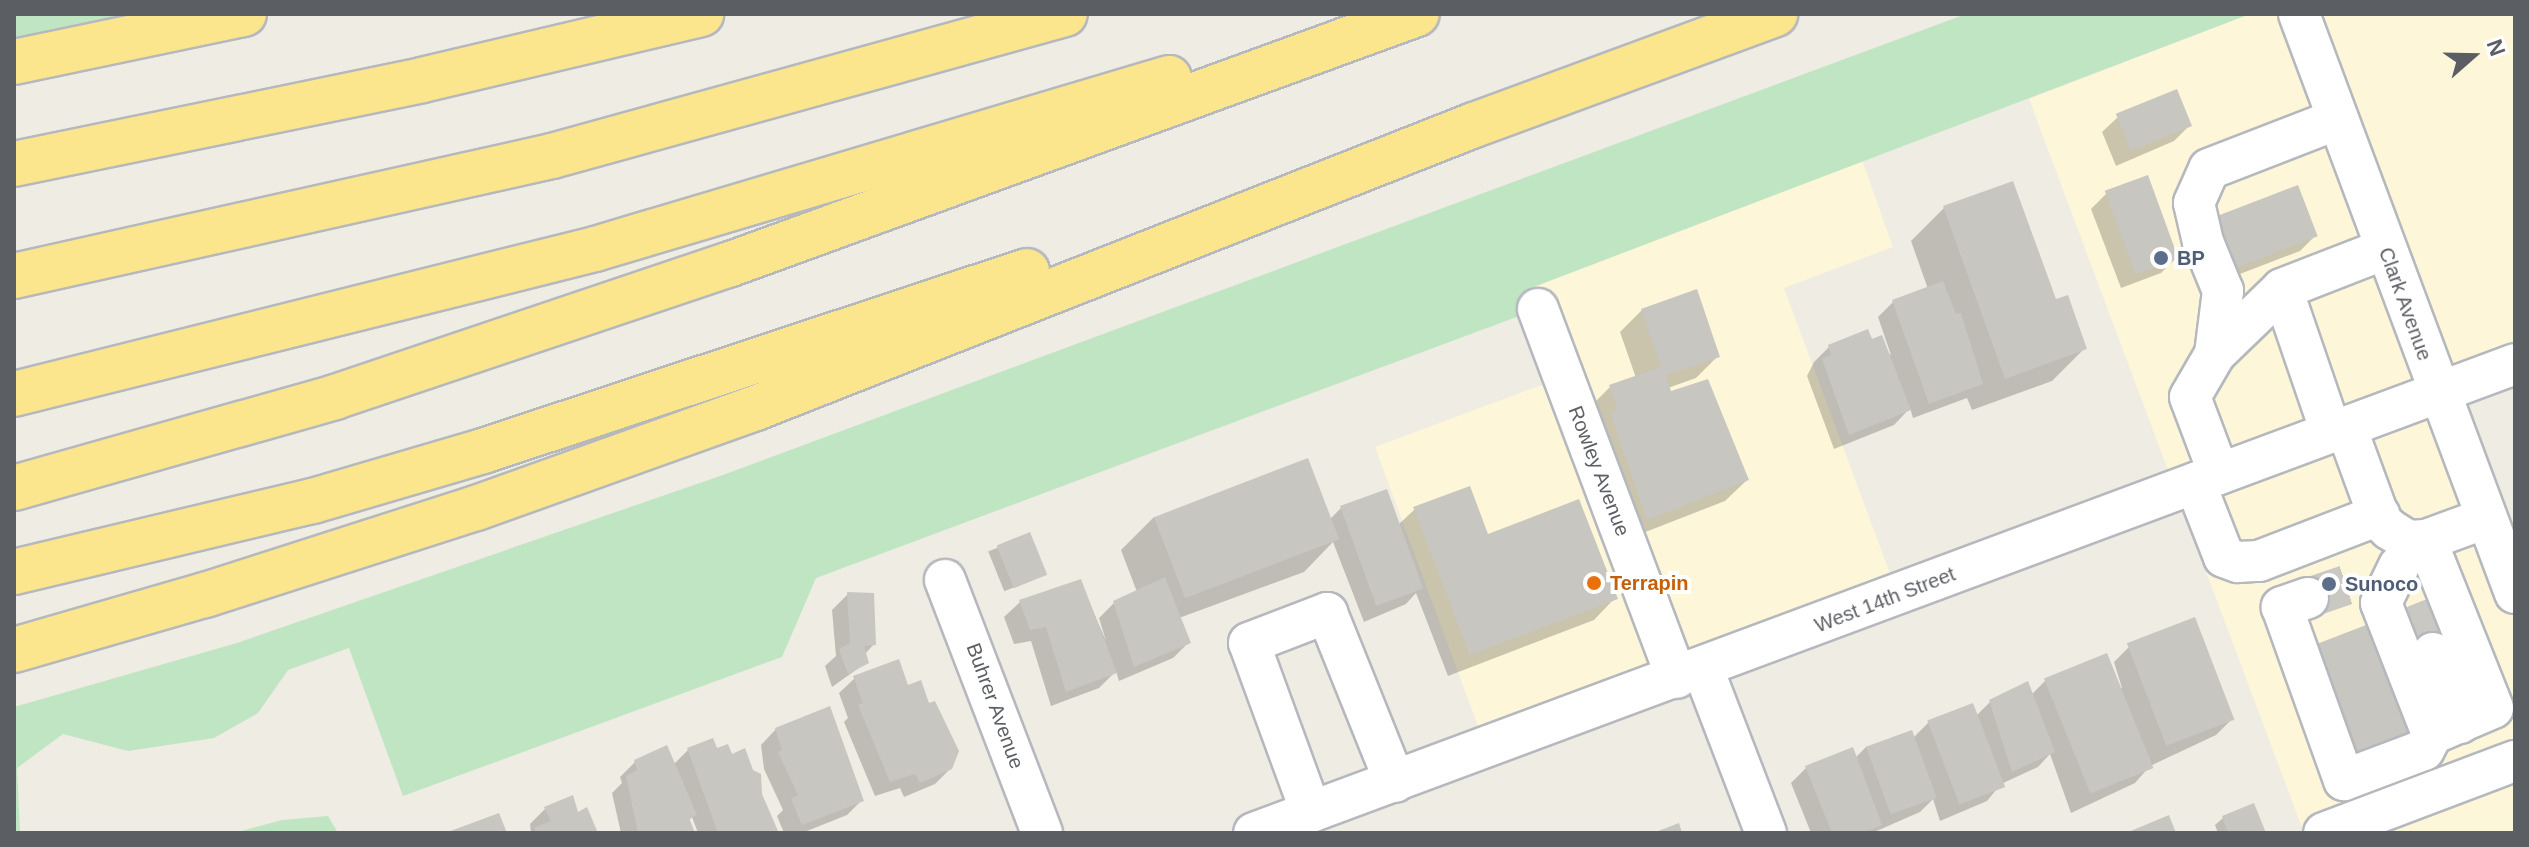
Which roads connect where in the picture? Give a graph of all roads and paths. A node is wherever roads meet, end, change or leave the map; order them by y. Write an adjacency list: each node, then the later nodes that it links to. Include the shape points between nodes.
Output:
1 (244, 14): 8 (highway)
2 (701, 14): 11 (highway, via 422,80)
3 (1065, 14): 13 (highway, via 552,156)
4 (1379, 14): 19 (highway, via 595,249)
5 (1417, 14): 22 (highway, via 713,270 335,397)
6 (1775, 14): 10 (highway)
7 (2299, 14): 9 (street, Clark Avenue)
8 (14, 62)
9 (2338, 119): 12 (street, Clark Avenue); 16 (street, via 2209,169 2194,203 2223,291)
10 (1474, 125): 26 (highway, via 483,451 298,505); 32 (highway, via 753,409 461,513)
11 (14, 164)
12 (2385, 249): 14 (street); 18 (street, Clark Avenue)
13 (14, 276)
14 (2282, 289): 16 (street); 20 (street)
15 (1538, 309): 34 (street, Rowley Avenue)
16 (2215, 354): 21 (street, via 2190,397)
17 (2515, 364): 18 (street, West 14th Street)
18 (2438, 393): 20 (street, West 14th Street); 24 (street, Clark Avenue)
19 (14, 394)
20 (2339, 429): 21 (street, West 14th Street); 23 (street)
21 (2207, 479): 23 (street, via 2224,557 2238,562 2259,561); 34 (street, West 14th Street)
22 (14, 488)
23 (2379, 515): 25 (street)
24 (2486, 518): 25 (street); 29 (street, Clark Avenue)
25 (2419, 554): 28 (street); 31 (street); 35 (street); 35 (street, via 2381,603)
26 (14, 572)
27 (945, 580): 39 (street, Buhrer Avenue)
28 (2358, 581)
29 (2515, 593)
30 (2308, 598): 35 (street, via 2282,607 2344,780 2424,750)
31 (2414, 604)
32 (14, 650)
33 (2433, 653): 35 (street)
34 (1690, 673): 37 (street, West 14th Street); 41 (street, Rowley Avenue)
35 (2475, 716)
36 (2515, 761): 42 (street)
37 (1395, 782): 38 (street, West 14th Street); 38 (street, via 1327,613 1249,643)
38 (1311, 812): 40 (street, West 14th Street)
39 (1042, 833)
40 (1254, 833)
41 (1766, 833)
42 (2324, 833)

